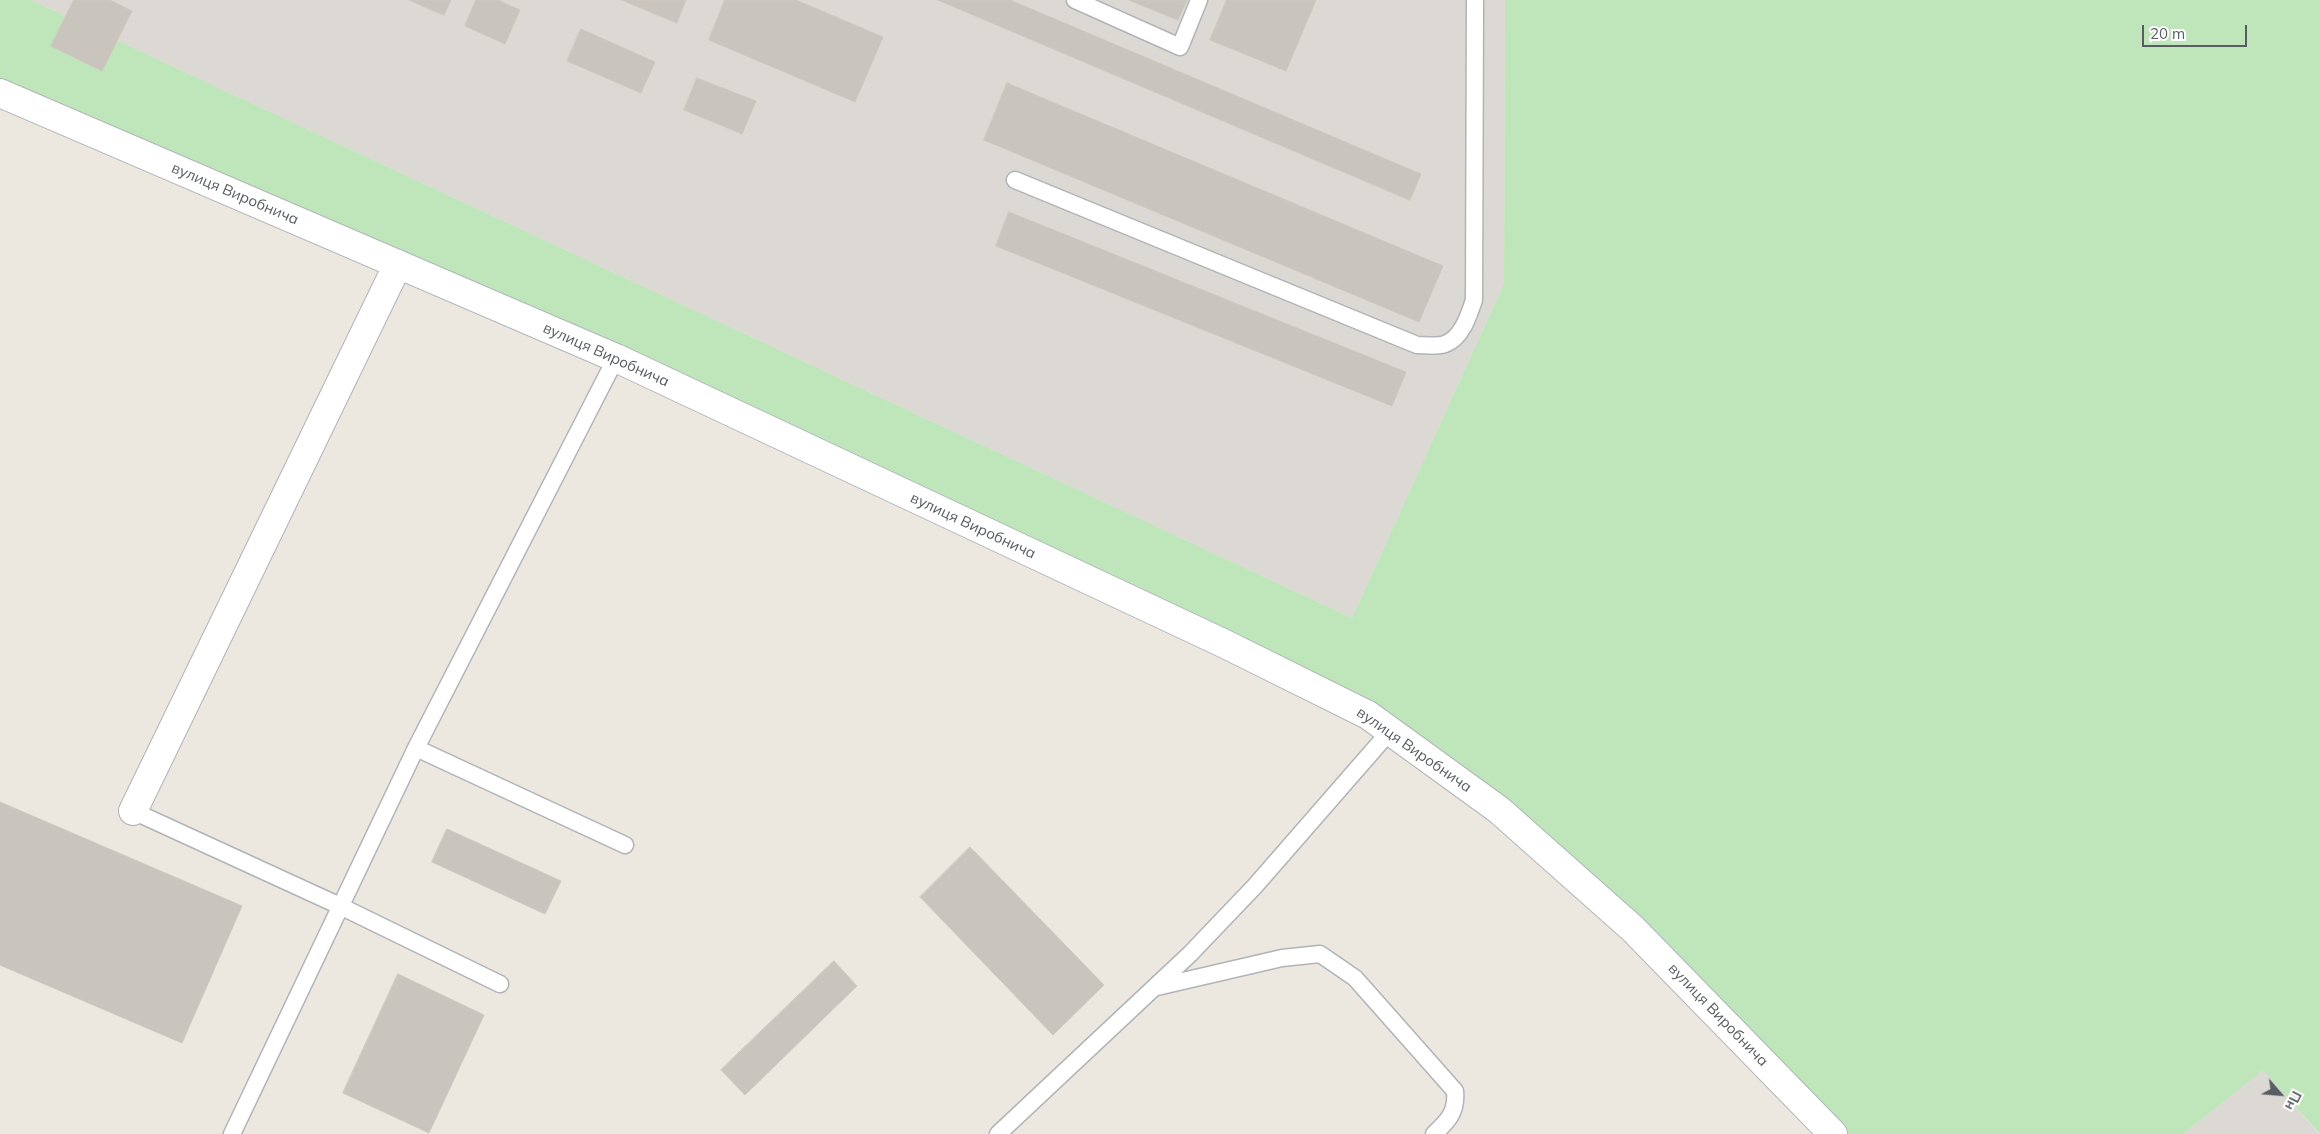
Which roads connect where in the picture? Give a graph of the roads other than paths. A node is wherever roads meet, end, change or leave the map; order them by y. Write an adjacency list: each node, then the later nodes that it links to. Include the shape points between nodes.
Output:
1 (1074, 0): 2 (lane, via 1180,47)
2 (1200, 0)
3 (1475, 0): 5 (lane, via 1474,300 1466,323 1445,344 1417,345)
4 (0, 93): 6 (street, вулиця Виробнича)
5 (1015, 180)
6 (398, 264): 7 (street, вулиця Виробнича); 10 (street)
7 (616, 358): 8 (street, вулиця Виробнича, via 1226,644 1368,715); 9 (lane)
8 (1391, 730): 14 (lane, via 1255,886); 18 (street, вулиця Виробнича, via 1499,810 1634,929)
9 (416, 748): 11 (lane); 12 (lane)
10 (133, 811): 12 (lane)
11 (625, 845)
12 (340, 906): 13 (lane); 15 (lane)
13 (500, 984)
14 (1154, 987): 16 (lane); 17 (lane, via 1282,958 1320,954 1355,978 1454,1092 1456,1105)
15 (232, 1134)
16 (998, 1134)
17 (1434, 1134)
18 (1833, 1134)

